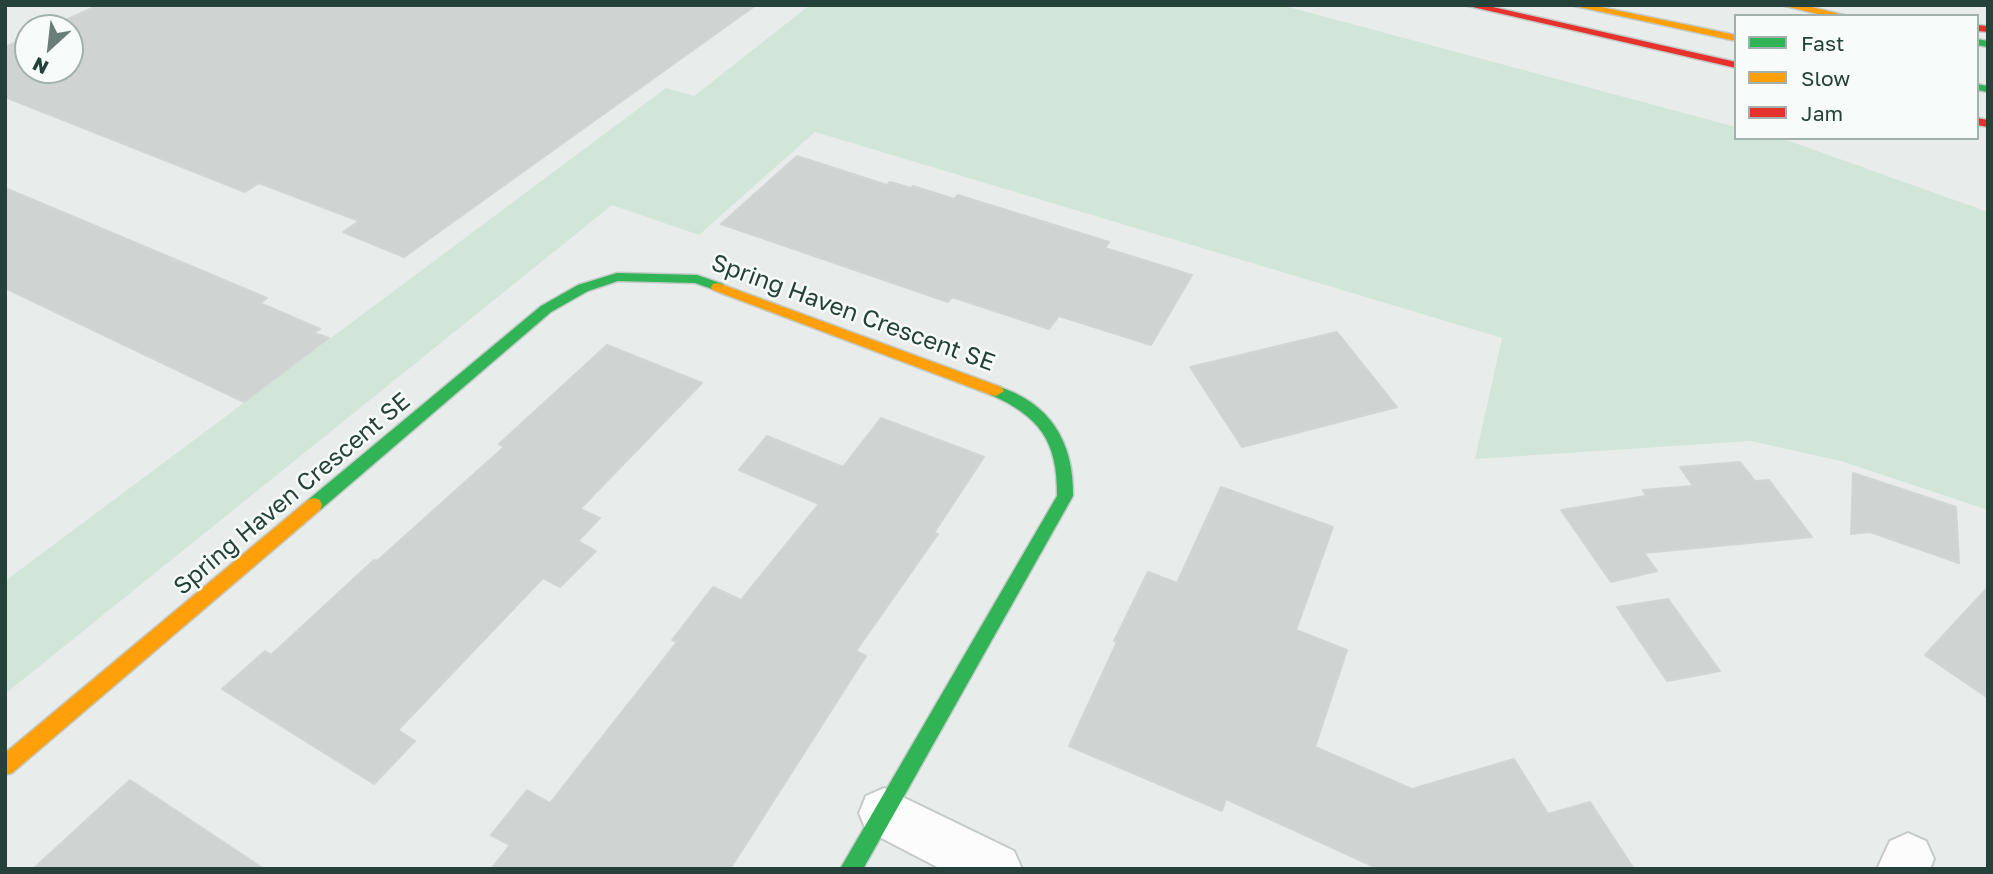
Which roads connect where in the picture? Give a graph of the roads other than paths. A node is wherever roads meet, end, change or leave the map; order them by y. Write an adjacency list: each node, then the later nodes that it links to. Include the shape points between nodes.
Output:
1 (1469, 5): 6 (main road)
2 (1574, 5): 5 (main road)
3 (1786, 5): 4 (main road)
4 (1833, 14)
5 (1734, 38)
6 (1734, 65)
7 (5, 766): 8 (main road, Spring Haven Crescent SE, via 546,309 583,288 617,277 662,276 697,279 1011,396 1059,440 1069,470 1065,496)
8 (884, 813): 9 (main road, Spring Haven Crescent SE); 10 (street)
9 (851, 869)
10 (996, 869)

